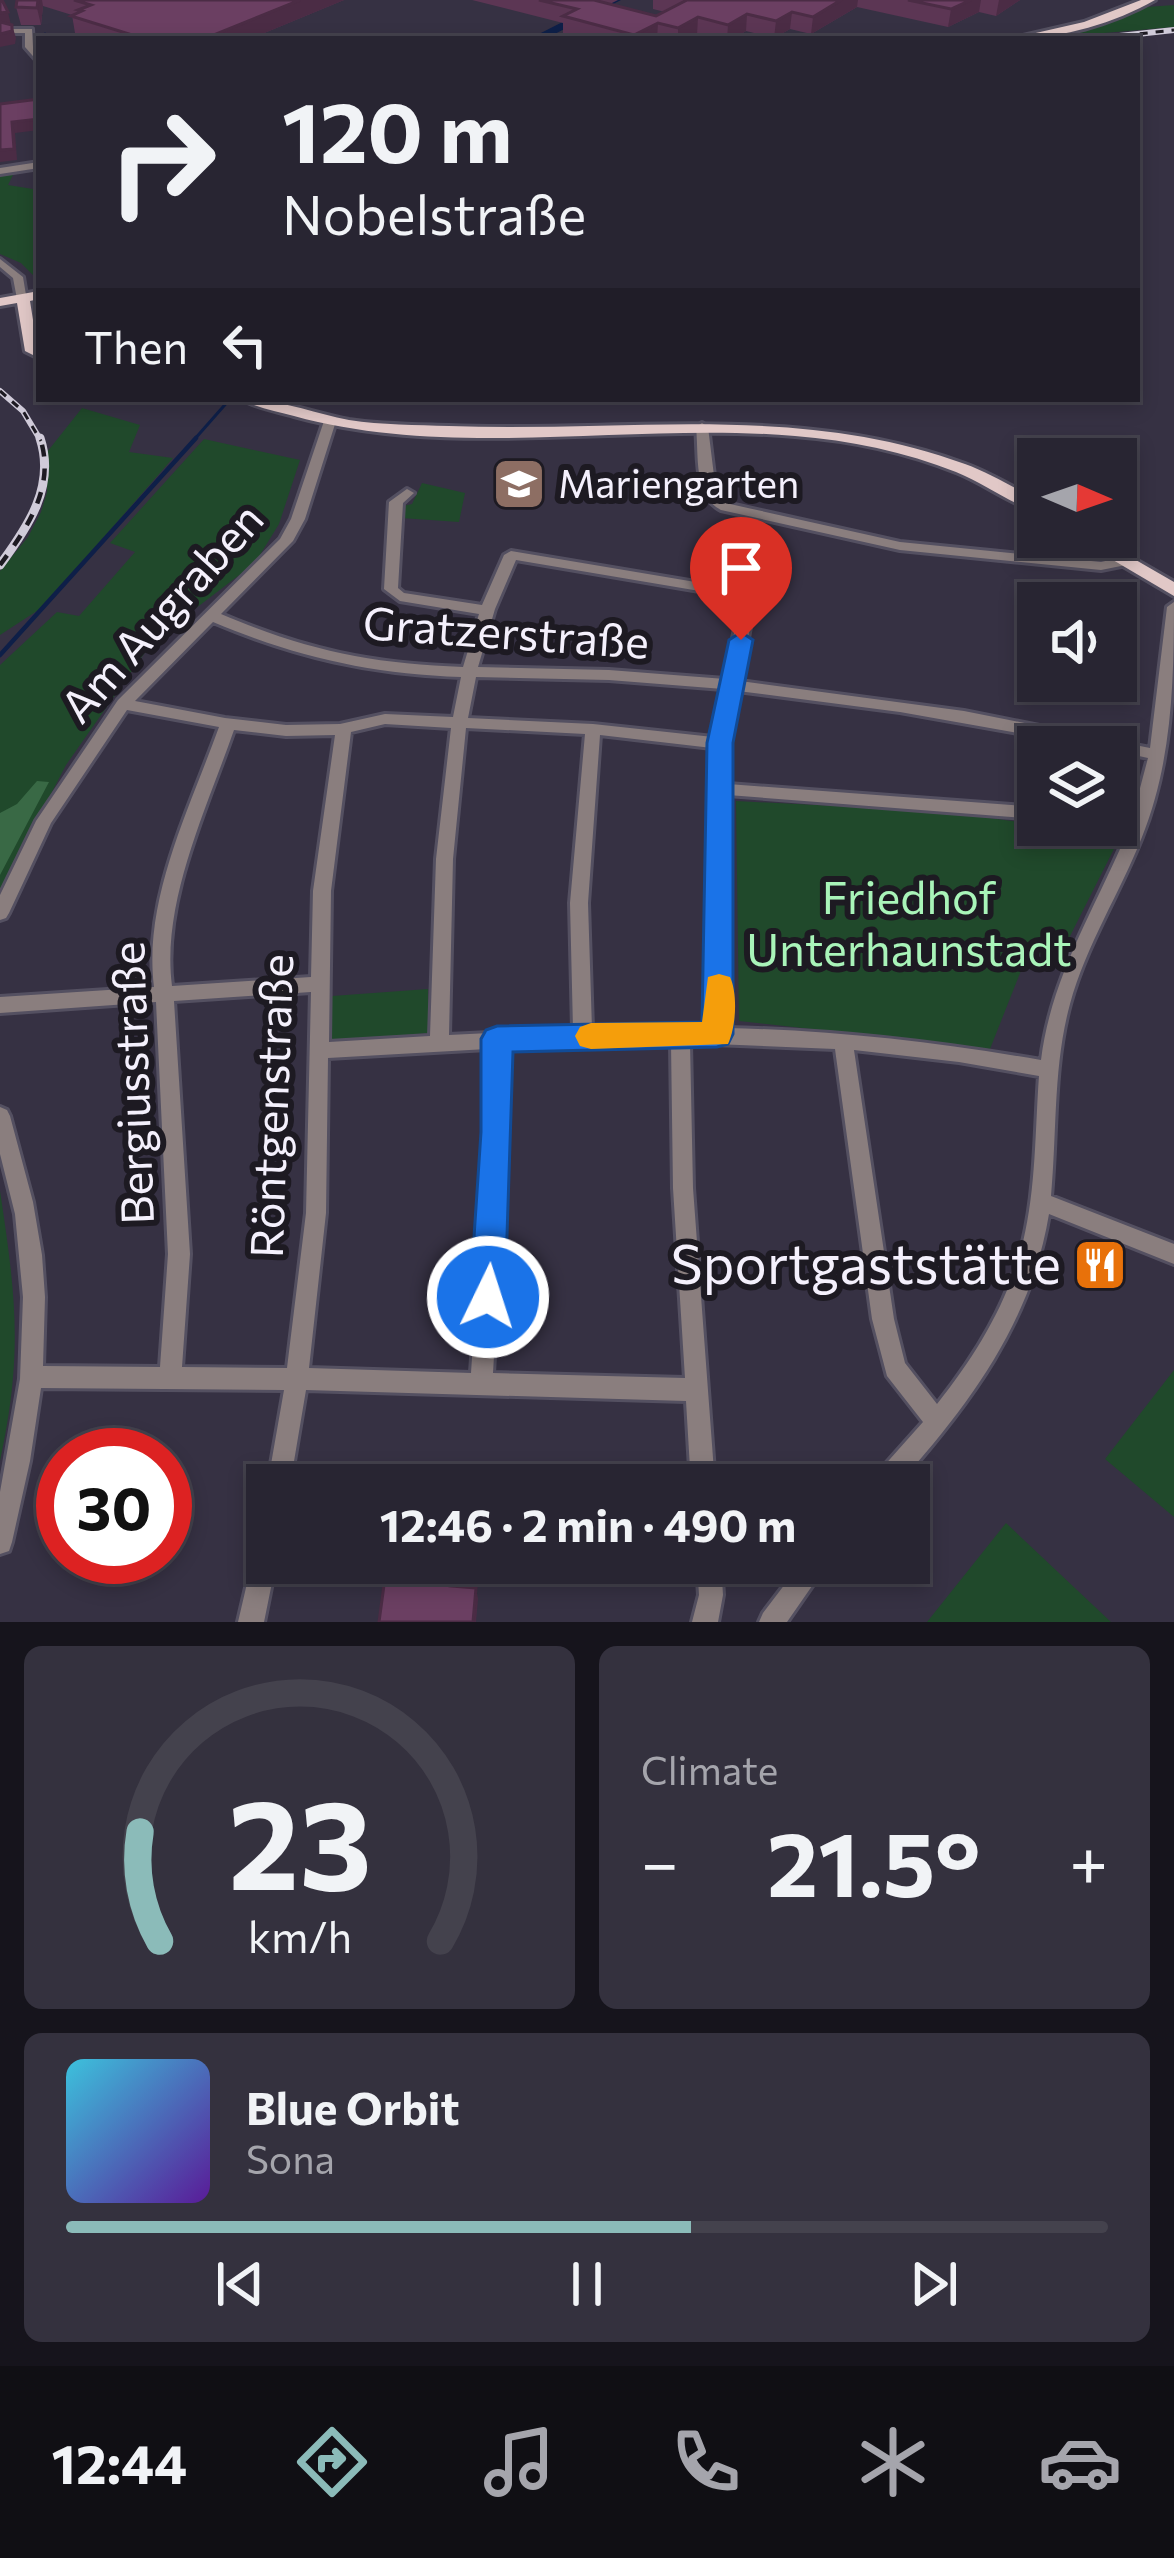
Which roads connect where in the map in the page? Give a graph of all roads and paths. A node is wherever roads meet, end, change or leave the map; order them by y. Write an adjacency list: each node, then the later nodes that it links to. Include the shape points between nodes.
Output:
1 (1139, 3): 3 (main road)
2 (0, 31): 4 (street, via 29,31)
3 (1034, 36)
4 (36, 56)
5 (36, 165): 6 (street)
6 (0, 171)
7 (0, 262): 8 (street)
8 (31, 297): 9 (main road); 10 (main road, via 27,331)
9 (0, 302)
10 (36, 353)
11 (261, 402): 12 (main road)
12 (330, 421): 13 (main road, via 430,430); 23 (street, Am Augraben, via 286,541)
13 (702, 428): 15 (main road, via 879,443 950,463); 16 (street, via 709,492 726,507 900,546)
14 (407, 493): 22 (street, via 396,502 391,589)
15 (1017, 496)
16 (1017, 558)
17 (1021, 558): 18 (street, via 1101,566)
18 (1107, 558)
19 (1122, 558): 20 (main road)
20 (1174, 590)
21 (1174, 607): 32 (street)
22 (486, 610): 24 (street); 25 (street, via 511,555 749,595)
23 (214, 617): 24 (street, Gratzerstraße, via 340,659); 26 (street, Am Augraben)
24 (472, 669): 25 (street, Gratzerstraße); 28 (street)
25 (733, 684): 31 (street); 32 (street, Gratzerstraße, via 931,708)
26 (123, 704): 27 (street); 37 (street, Am Augraben, via 44,821)
27 (229, 722): 29 (street); 39 (street, Bergiusstraße, via 169,896)
28 (463, 722): 29 (street, via 386,719); 30 (street); 46 (street, via 446,824)
29 (344, 729): 38 (street, Röntgenstraße, via 324,868)
30 (593, 729): 31 (street); 43 (street, via 579,903)
31 (720, 743): 33 (street)
32 (1154, 754): 35 (street)
33 (720, 789): 34 (street); 41 (street)
34 (1017, 812)
35 (1137, 829)
36 (1129, 846): 48 (street, via 1075,957)
37 (0, 913)
38 (319, 985): 39 (street); 47 (street, Röntgenstraße)
39 (163, 992): 40 (street); 53 (street, Bergiusstraße, via 178,1254)
40 (0, 1005)
41 (717, 1034): 42 (street); 45 (street)
42 (680, 1035): 43 (street); 56 (street)
43 (583, 1036): 44 (street)
44 (497, 1039): 46 (street); 55 (street)
45 (843, 1041): 48 (street); 57 (street, via 895,1368)
46 (439, 1043): 47 (street)
47 (321, 1050): 54 (street, Röntgenstraße, via 316,1213)
48 (1048, 1070): 50 (street)
49 (0, 1116): 52 (street, via 26,1216)
50 (1041, 1201): 51 (street); 57 (street, via 1000,1340)
51 (1174, 1253)
52 (34, 1377): 53 (street); 61 (street)
53 (170, 1378): 54 (street)
54 (297, 1378): 55 (street); 58 (street, Röntgenstraße)
55 (482, 1384): 56 (street)
56 (696, 1390): 59 (street)
57 (938, 1423): 60 (street)
58 (282, 1464)
59 (701, 1464)
60 (901, 1464)
61 (0, 1542)
62 (259, 1584): 65 (street)
63 (710, 1584): 66 (street)
64 (800, 1584): 67 (street)
65 (250, 1622)
66 (705, 1622)
67 (772, 1622)

